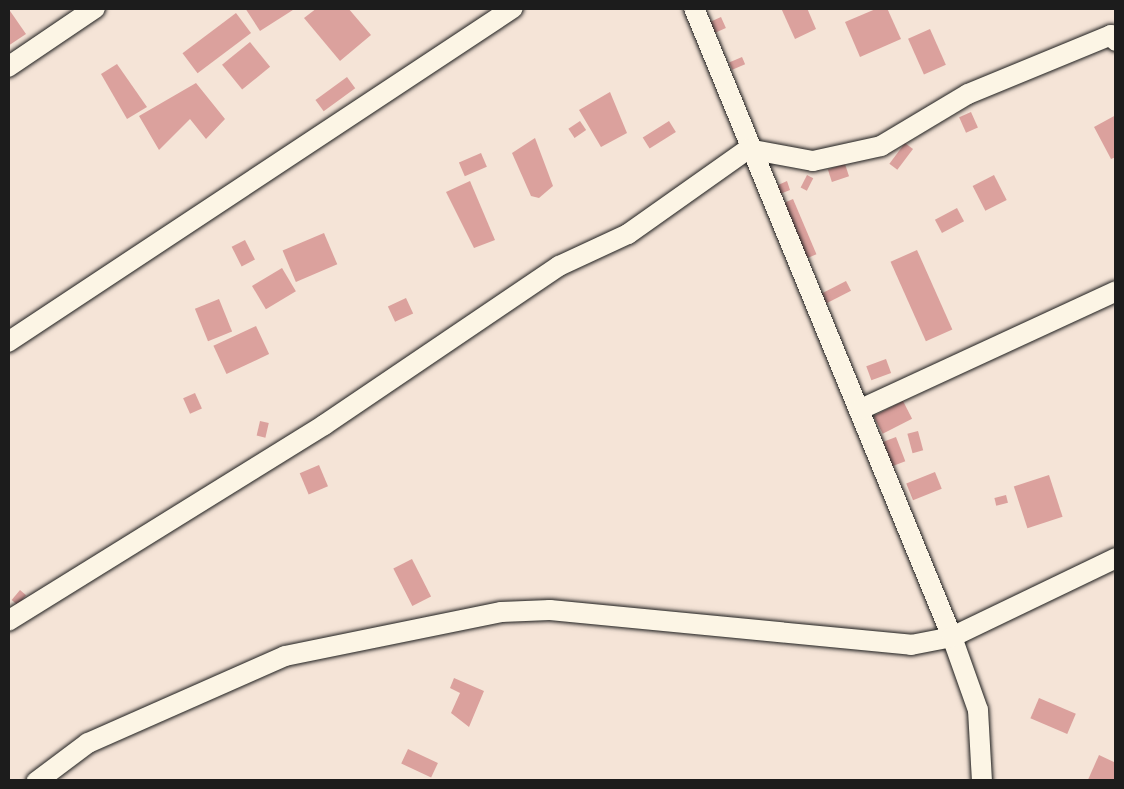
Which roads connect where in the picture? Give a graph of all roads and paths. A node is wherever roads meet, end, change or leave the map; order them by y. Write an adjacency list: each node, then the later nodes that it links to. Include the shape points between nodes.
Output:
1 (95, 8): 5 (street)
2 (513, 8): 8 (street)
3 (694, 8): 6 (street)
4 (1116, 42): 6 (street, via 1111,34 968,94 880,146 814,161)
5 (8, 67)
6 (748, 150): 9 (street); 11 (street, via 628,234 559,266 324,425)
7 (1116, 290): 9 (street)
8 (8, 342)
9 (859, 410): 12 (street)
10 (1116, 558): 12 (street)
11 (8, 622)
12 (952, 636): 13 (street, via 912,645 550,610 502,612 285,656 88,743); 14 (street, via 978,710)
13 (36, 782)
14 (982, 782)

